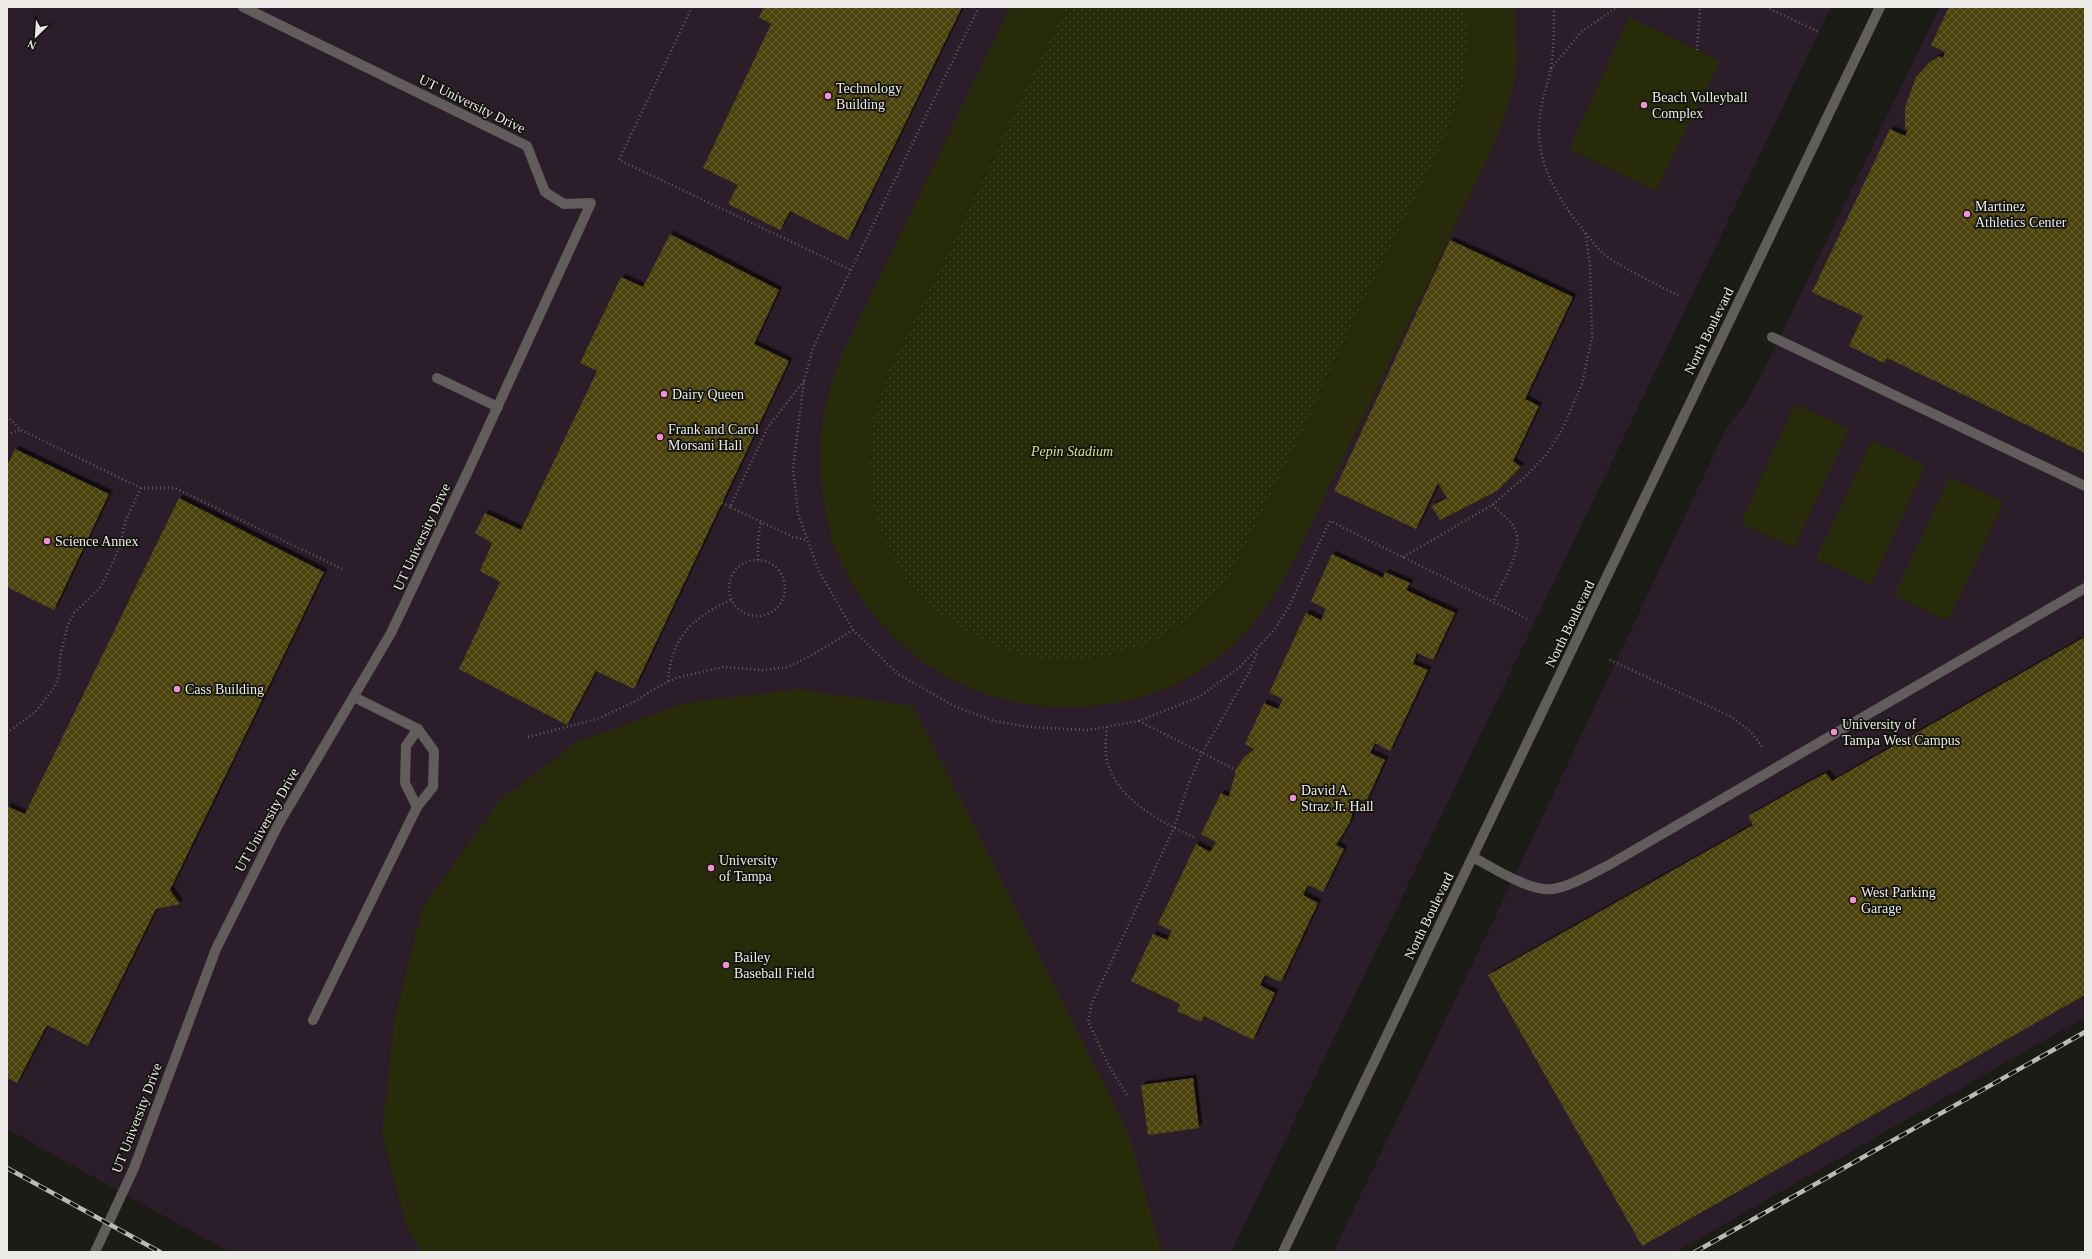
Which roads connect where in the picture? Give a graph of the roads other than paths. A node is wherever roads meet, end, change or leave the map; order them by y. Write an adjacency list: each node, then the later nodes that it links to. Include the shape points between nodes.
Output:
1 (243, 7): 5 (street, UT University Drive, via 527,146 545,192 564,204 591,203)
2 (1880, 7): 11 (street, North Boulevard)
3 (1772, 337): 6 (street)
4 (437, 378): 5 (street)
5 (498, 407): 8 (street, UT University Drive, via 392,633)
6 (2085, 486)
7 (2085, 588): 11 (street, via 1607,866 1572,883 1552,889 1531,886)
8 (354, 697): 9 (street); 13 (street, UT University Drive, via 278,826 216,949 134,1168)
9 (418, 729): 10 (street, via 406,746 406,783); 10 (street, via 434,751 433,787)
10 (417, 807): 12 (street)
11 (1473, 857): 14 (street, North Boulevard)
12 (313, 1020)
13 (95, 1252)
14 (1284, 1252)

